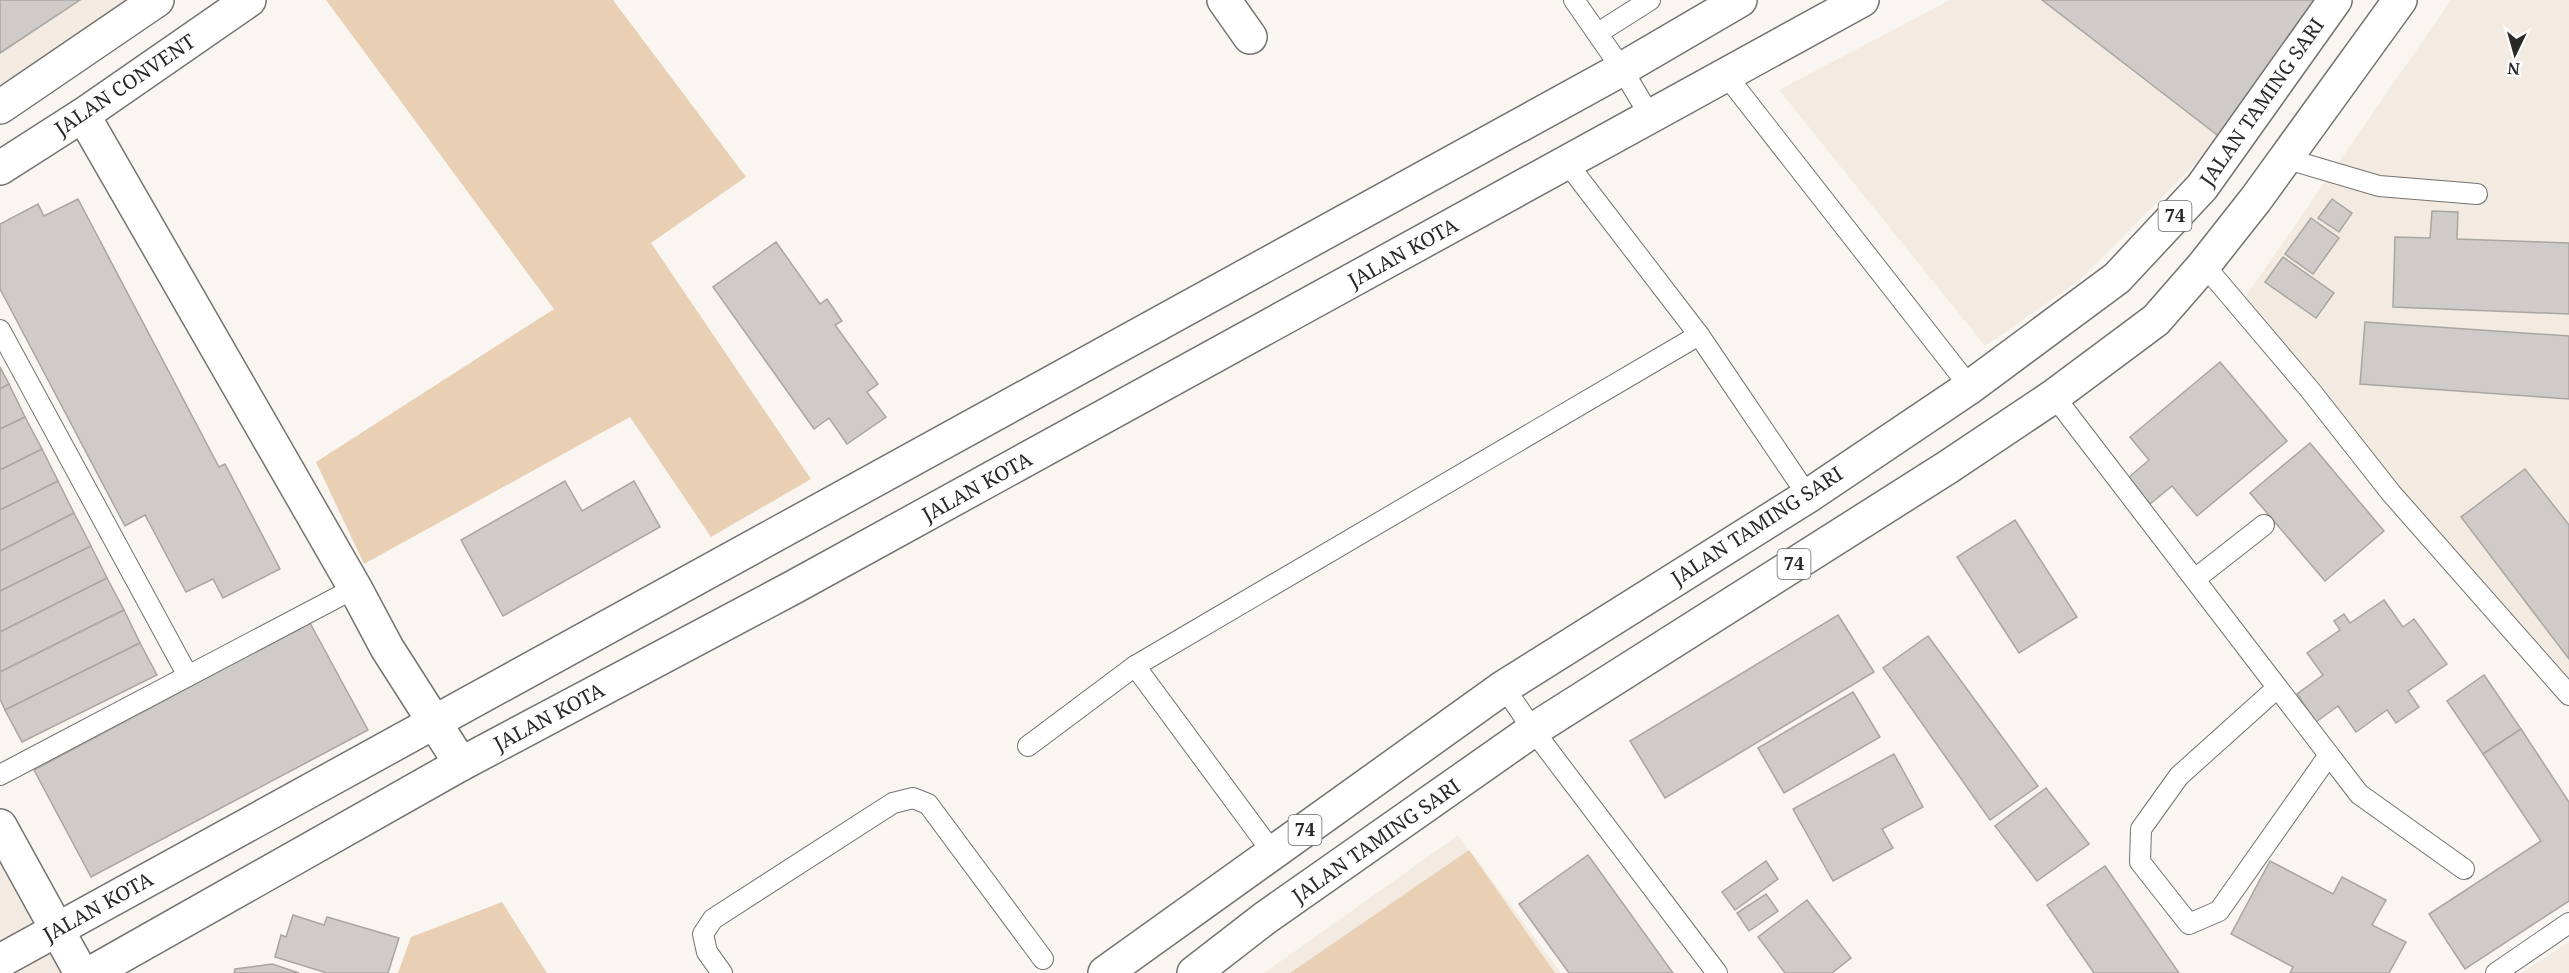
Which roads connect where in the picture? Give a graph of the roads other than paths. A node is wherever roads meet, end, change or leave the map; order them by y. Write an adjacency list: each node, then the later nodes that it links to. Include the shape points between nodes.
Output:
1 (157, 0): 14 (main road)
2 (249, 0): 15 (main road, JALAN CONVENT)
3 (1224, 0): 11 (main road)
4 (1574, 0): 10 (lane)
5 (1650, 0): 10 (lane)
6 (1740, 0): 12 (main road, JALAN KOTA)
7 (1862, 0): 13 (main road, JALAN KOTA)
8 (2335, 0): 24 (main road, JALAN TAMING SARI / 74, via 2202,188 2117,278)
9 (2400, 0): 17 (main road, JALAN TAMING SARI / 74)
10 (1598, 33): 12 (lane)
11 (1250, 37)
12 (1622, 69): 16 (lane); 35 (main road, JALAN KOTA)
13 (1726, 75): 16 (main road, JALAN KOTA); 24 (lane)
14 (0, 107)
15 (83, 115): 19 (main road, JALAN CONVENT); 29 (main road)
16 (1650, 116): 18 (main road, JALAN KOTA)
17 (2284, 158): 20 (lane, via 2379,186); 21 (main road, JALAN TAMING SARI / 74)
18 (1567, 163): 23 (lane); 39 (main road, JALAN KOTA, via 792,588)
19 (0, 168)
20 (2477, 194)
21 (2204, 265): 25 (main road, JALAN TAMING SARI / 74, via 2156,320); 34 (lane, via 2391,493)
22 (0, 330): 31 (lane)
23 (1699, 335): 26 (lane); 30 (lane)
24 (1970, 387): 26 (main road, JALAN TAMING SARI / 74)
25 (2054, 396): 28 (lane); 36 (main road, JALAN TAMING SARI / 74)
26 (1808, 496): 32 (main road, JALAN TAMING SARI / 74)
27 (2264, 525): 28 (lane)
28 (2195, 579): 33 (lane)
29 (355, 588): 31 (lane); 35 (main road)
30 (1136, 666): 37 (lane); 42 (lane)
31 (188, 676): 40 (lane)
32 (1504, 687): 36 (lane); 42 (main road, JALAN TAMING SARI / 74)
33 (2277, 688): 38 (lane); 38 (lane, via 2179,776 2141,830 2140,862 2189,924 2219,911)
34 (2569, 695)
35 (433, 722): 39 (main road); 45 (main road, JALAN KOTA)
36 (1533, 729): 52 (main road, JALAN TAMING SARI / 74, via 1265,918); 53 (lane)
37 (1028, 746)
38 (2329, 755): 43 (lane, via 2359,794)
39 (461, 764): 49 (main road, JALAN KOTA)
40 (0, 774)
41 (0, 826): 45 (main road)
42 (1273, 853): 51 (main road, JALAN TAMING SARI / 74)
43 (2464, 869)
44 (2569, 922): 54 (lane)
45 (57, 929): 47 (main road, JALAN KOTA); 48 (main road)
46 (1043, 959): 50 (lane, via 928,804 913,798 892,803 713,920 703,934 707,952)
47 (0, 961)
48 (81, 973)
49 (92, 973)
50 (722, 973)
51 (1105, 973)
52 (1194, 973)
53 (1717, 973)
54 (2496, 973)

